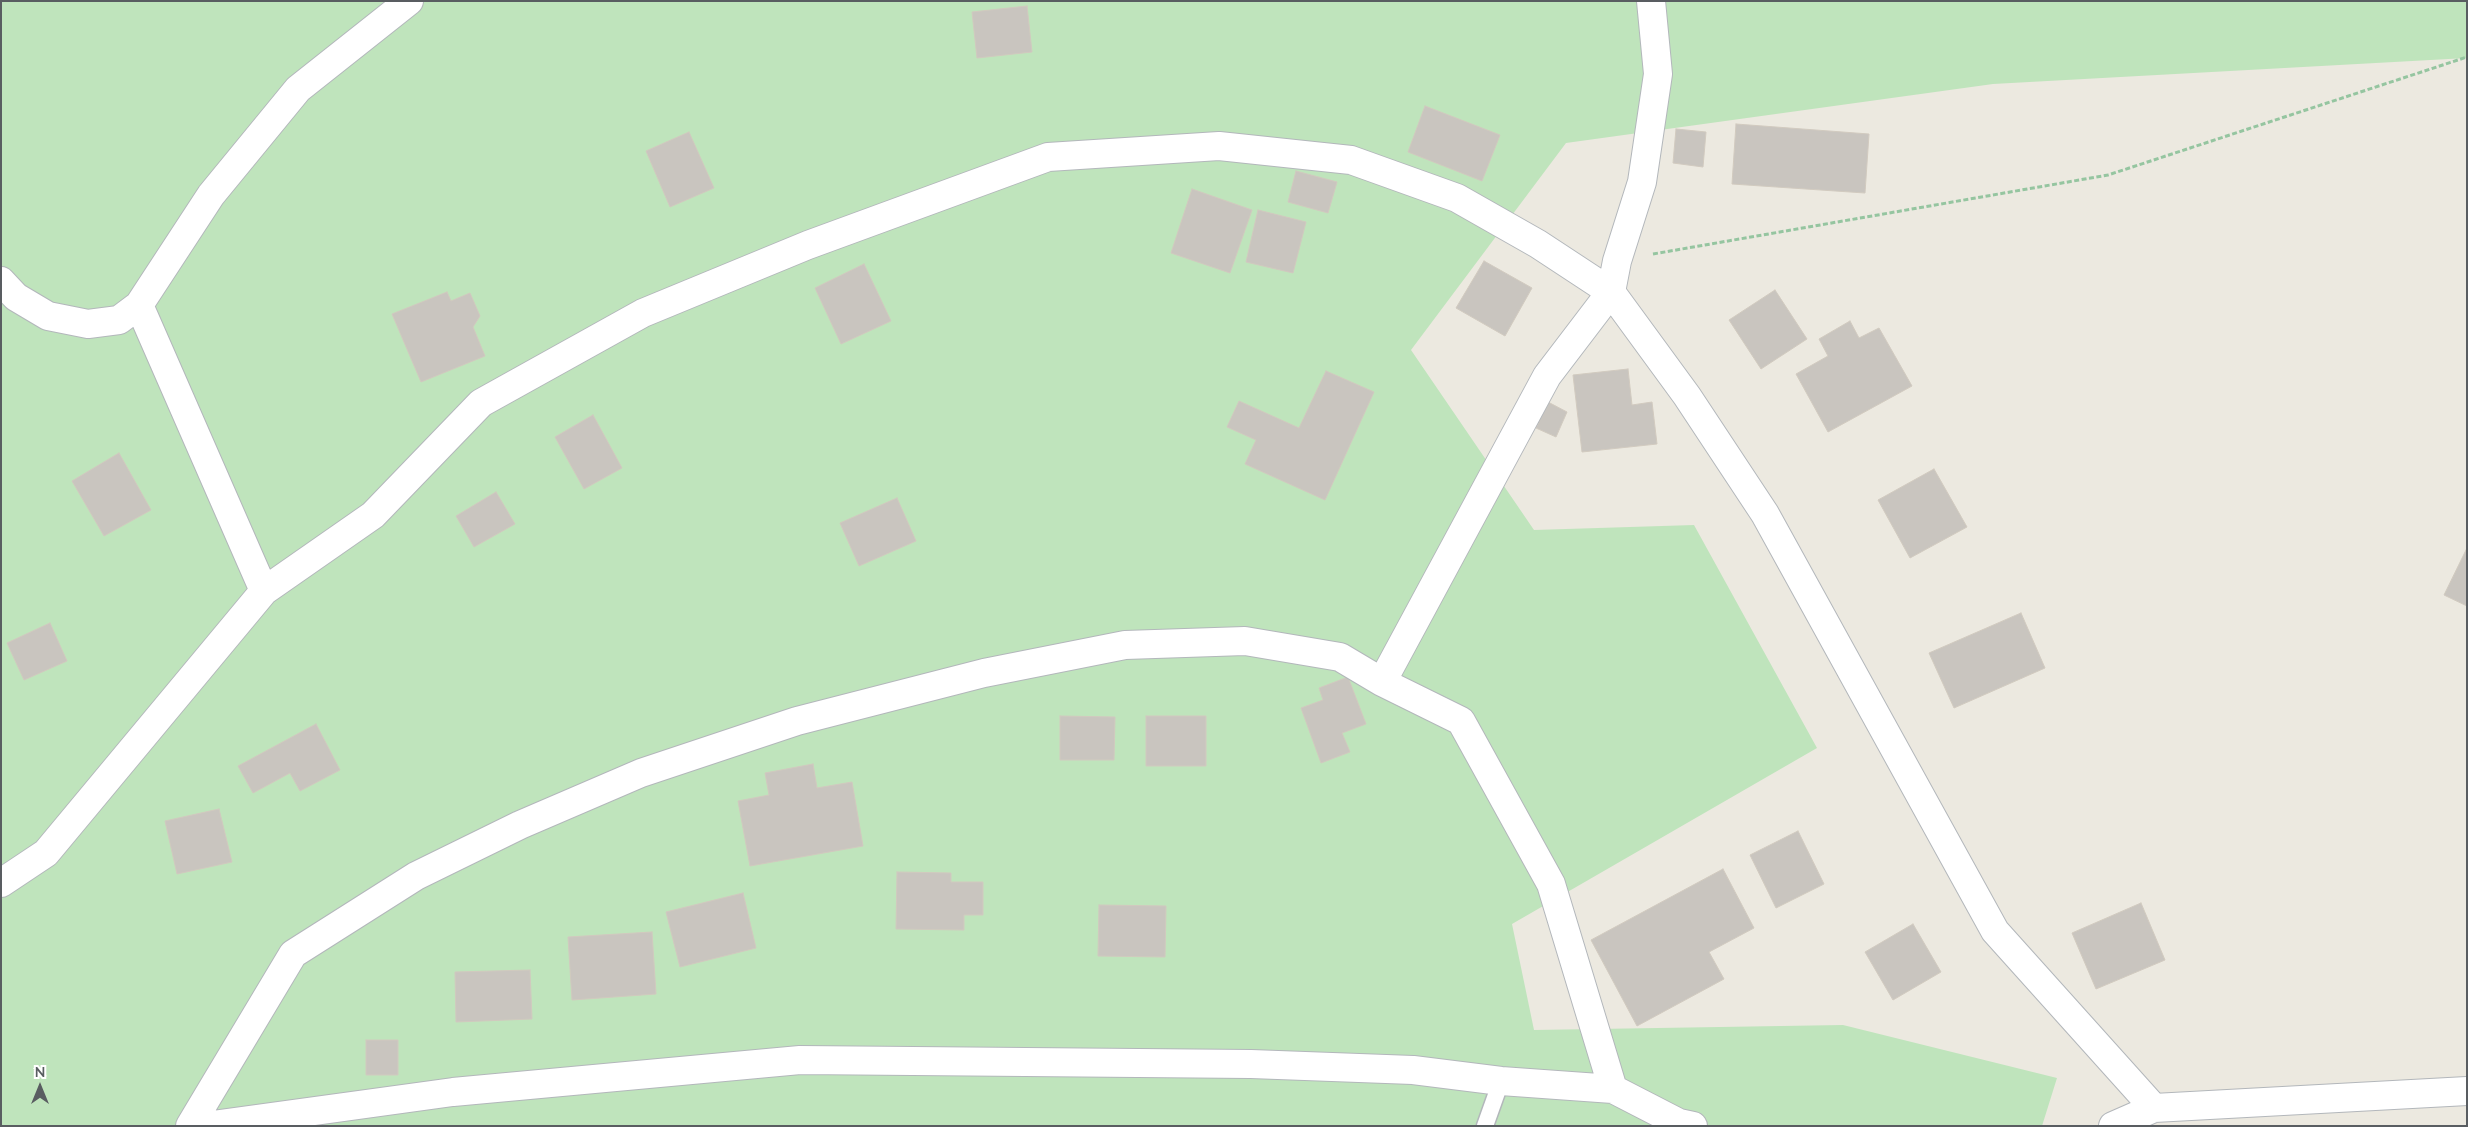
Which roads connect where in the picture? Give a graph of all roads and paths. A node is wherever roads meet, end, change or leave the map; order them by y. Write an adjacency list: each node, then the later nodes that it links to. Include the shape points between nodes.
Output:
1 (409, 1): 7 (street, via 298,89 211,195)
2 (1651, 1): 4 (street, via 1658,74 1642,182)
3 (2467, 57): 4 (path, via 2108,174)
4 (1617, 260): 6 (street)
5 (1, 282): 7 (street, via 16,297 48,316 88,324 119,320)
6 (1611, 292): 8 (street, via 1538,244 1458,198 1351,160 1218,146 1048,157 808,244 643,313 481,403 373,515); 9 (street, via 1547,376); 14 (street, via 1765,514 1995,931)
7 (139, 305): 8 (street)
8 (264, 591): 10 (street, via 46,853)
9 (1382, 682): 12 (street, via 1461,721 1551,884); 15 (street, via 1340,657 1245,641 1126,645 984,673 797,721 641,773 520,825 416,876 293,954)
10 (1, 883)
11 (1501, 1082): 12 (street); 15 (street, via 1413,1070 1251,1064 800,1060 452,1092); 16 (lane)
12 (1613, 1090): 17 (street, via 1679,1123)
13 (2467, 1091): 14 (street)
14 (2154, 1108): 18 (street)
15 (206, 1125)
16 (1485, 1126)
17 (1693, 1126)
18 (2113, 1126)

